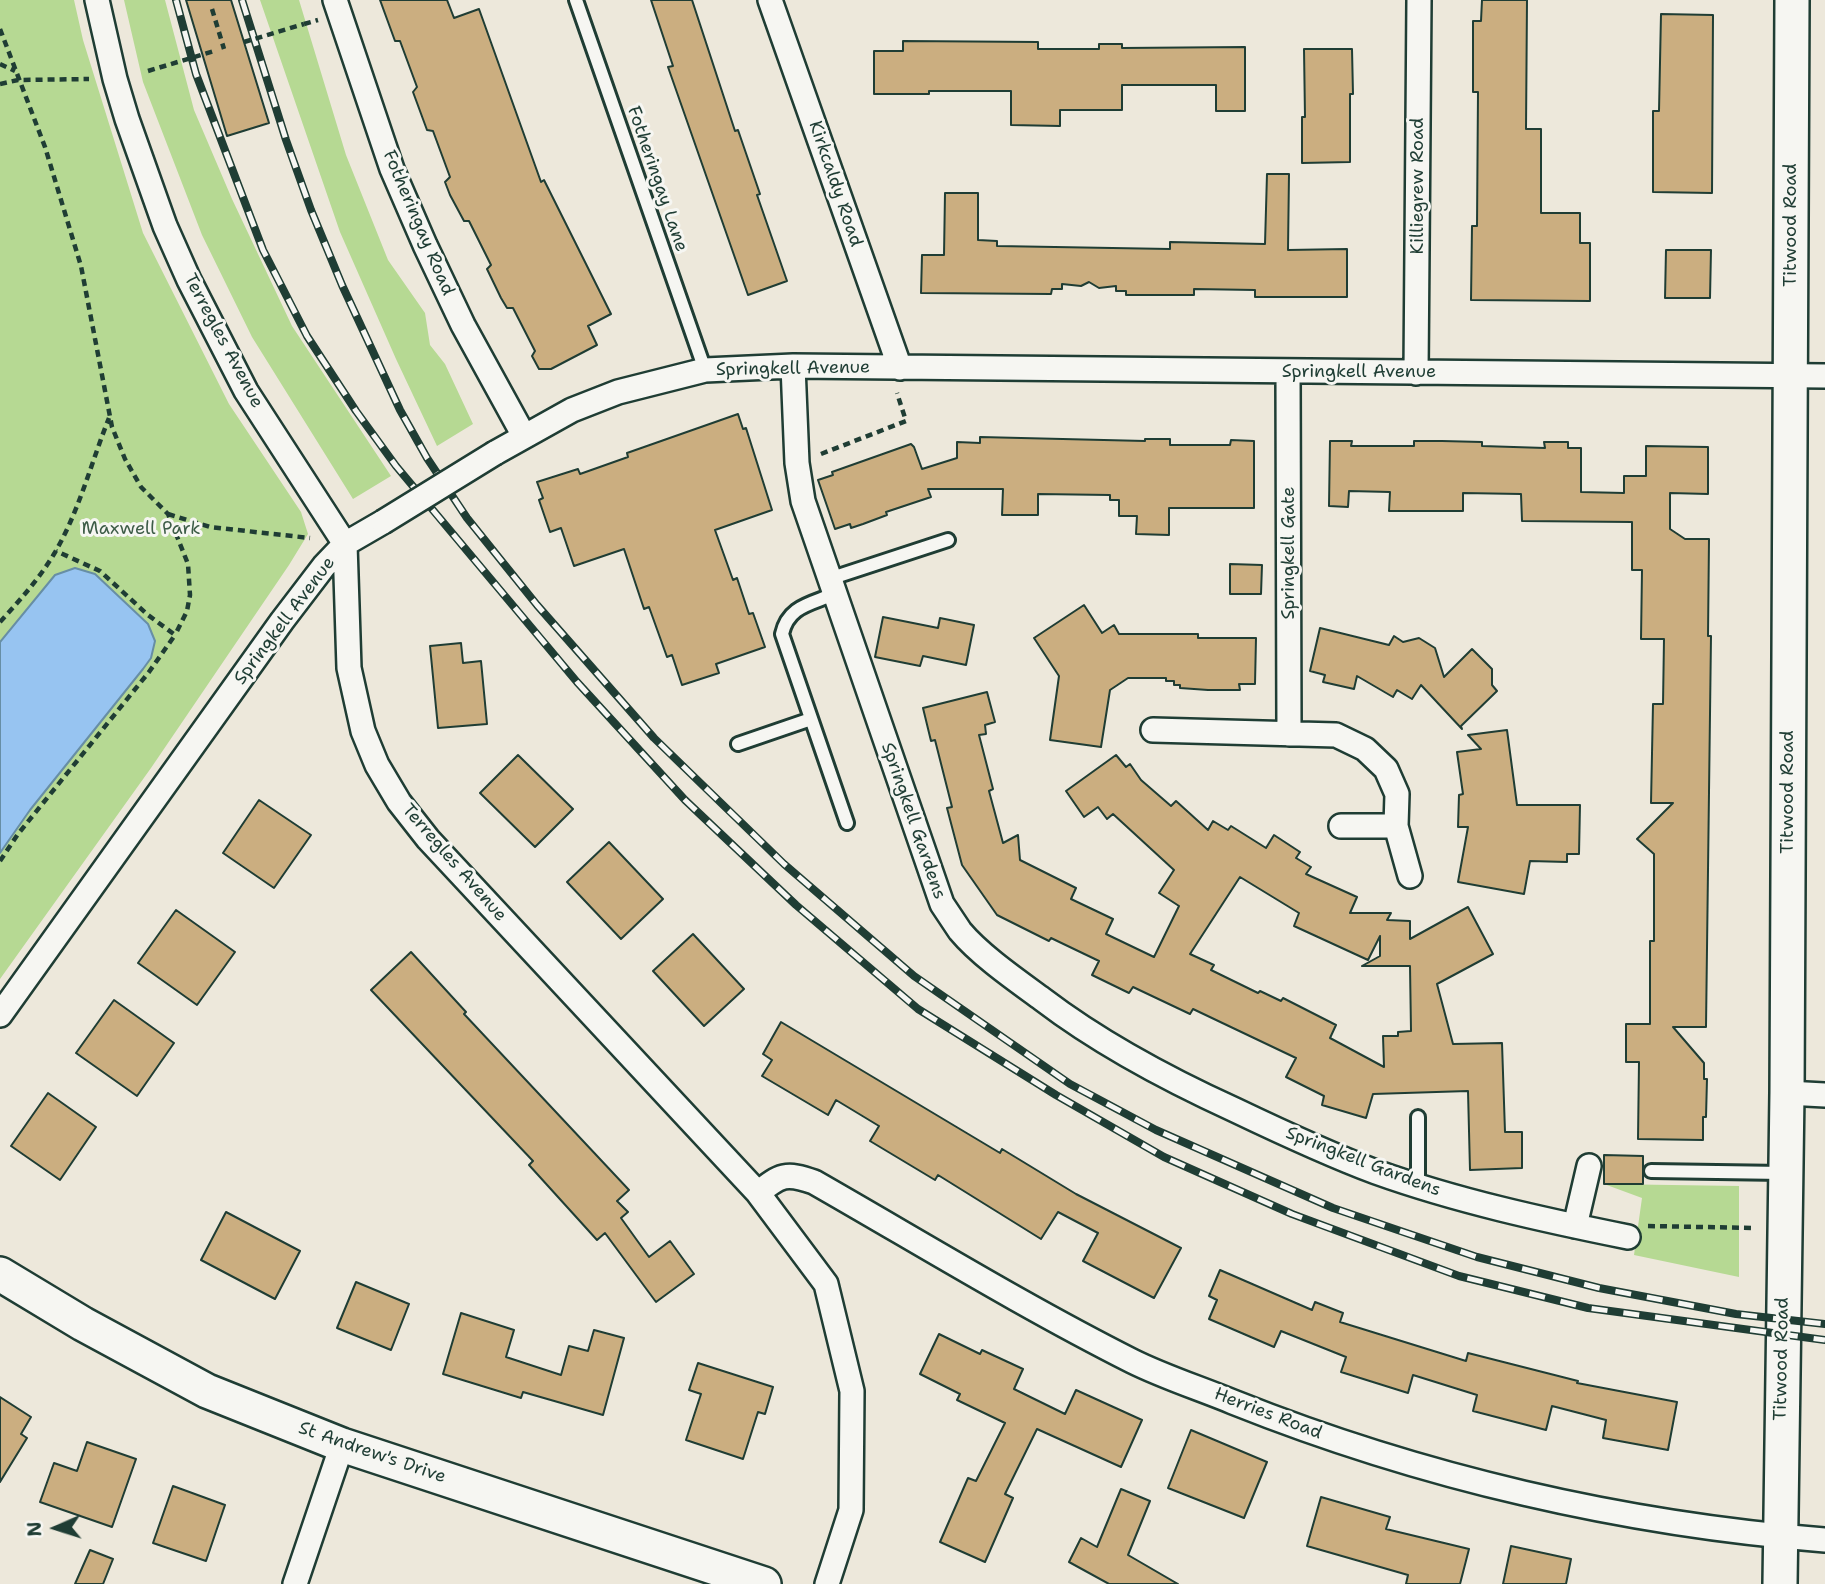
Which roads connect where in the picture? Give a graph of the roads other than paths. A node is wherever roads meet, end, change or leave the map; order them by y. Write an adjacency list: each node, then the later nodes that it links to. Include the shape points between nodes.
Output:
1 (97, 0): 16 (street, Terregles Avenue, via 115,79 165,226 246,391)
2 (335, 0): 14 (street, Fotheringay Road, via 392,169 463,326)
3 (576, 0): 9 (lane, Fotheringay Lane)
4 (770, 0): 8 (street, Kirkcaldy Road)
5 (1419, 0): 11 (street, Killiegrew Road)
6 (1792, 0): 12 (main road, Titwood Road)
7 (793, 366): 8 (street, Springkell Avenue); 9 (street, Springkell Avenue); 17 (street, Springkell Gardens, via 803,501)
8 (895, 368): 10 (street, Springkell Avenue)
9 (705, 370): 14 (street, Springkell Avenue, via 618,392)
10 (1288, 372): 11 (street, Springkell Avenue); 20 (street, Springkell Gate)
11 (1416, 373): 12 (street, Springkell Avenue)
12 (1790, 376): 13 (street, Springkell Avenue); 27 (main road, Titwood Road)
13 (1825, 376)
14 (524, 436): 16 (street, Springkell Avenue, bridge)
15 (948, 540): 17 (lane)
16 (345, 544): 26 (street, Springkell Avenue, via 282,621); 34 (street, Terregles Avenue, via 349,668 355,702 377,765 399,802 428,839)
17 (831, 587): 18 (lane, via 794,610 782,634); 33 (street, Springkell Gardens, via 942,904 961,933 1006,972 1118,1051 1314,1147)
18 (811, 719): 21 (lane); 22 (lane)
19 (1153, 730): 20 (street)
20 (1289, 734): 24 (street, via 1336,734 1365,748 1386,769 1397,794)
21 (738, 744)
22 (847, 823)
23 (1341, 826): 24 (street)
24 (1396, 826): 25 (street)
25 (1410, 876)
26 (0, 1015)
27 (1787, 1093): 28 (street); 32 (main road, Titwood Road)
28 (1825, 1095)
29 (1418, 1117): 33 (lane)
30 (1589, 1166): 35 (street)
31 (1651, 1171): 32 (lane)
32 (1785, 1173): 39 (main road, Titwood Road)
33 (1418, 1185): 35 (street, Springkell Gardens)
34 (758, 1193): 39 (street, Herries Road, via 778,1178 794,1175 814,1182 1133,1362 1382,1456 1517,1492 1644,1517); 43 (street, Terregles Avenue, via 826,1284 852,1391 851,1510)
35 (1575, 1226): 36 (street, Springkell Gardens)
36 (1629, 1237)
37 (0, 1274): 38 (main road, St Andrew's Drive, via 207,1391)
38 (342, 1445): 41 (street); 42 (main road, St Andrew's Drive)
39 (1780, 1536): 40 (street, Herries Road); 44 (main road, Titwood Road)
40 (1825, 1540)
41 (295, 1584)
42 (764, 1584)
43 (827, 1584)
44 (1780, 1584)

